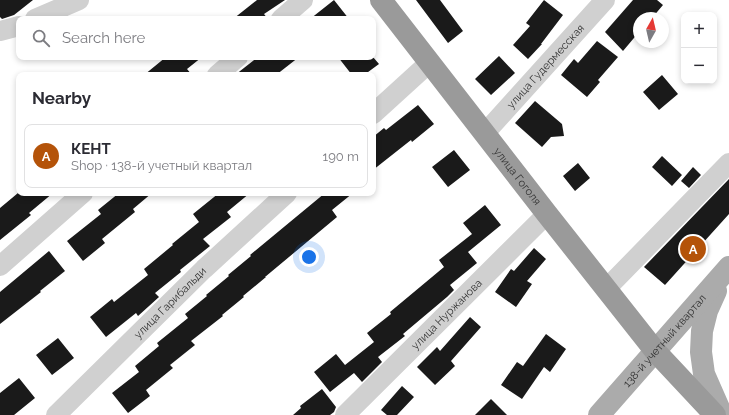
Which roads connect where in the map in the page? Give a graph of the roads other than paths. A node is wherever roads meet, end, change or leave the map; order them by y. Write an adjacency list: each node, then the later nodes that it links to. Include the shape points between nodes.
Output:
1 (79, 0): 5 (street)
2 (303, 0): 6 (street)
3 (381, 0): 10 (highway, улица Гоголя)
4 (605, 0): 13 (street, улица Гудермесская)
5 (42, 16)
6 (284, 16)
7 (16, 27): 8 (street)
8 (0, 31)
9 (234, 60): 11 (street)
10 (429, 63): 12 (street); 13 (highway, улица Гоголя)
11 (220, 72)
12 (376, 111)
13 (485, 133): 17 (highway, улица Гоголя)
14 (729, 163): 20 (street)
15 (80, 196): 18 (street)
16 (284, 196): 22 (street, улица Гарибальди, via 204,269)
17 (547, 214): 20 (highway, улица Гоголя); 23 (street, улица Нуржанова)
18 (0, 266)
19 (728, 268): 21 (main road, 138-й учетный квартал); 27 (main road, via 707,311 701,352 704,374)
20 (606, 289): 21 (highway, улица Гоголя)
21 (656, 352): 24 (main road, 138-й учетный квартал); 25 (highway); 26 (highway)
22 (56, 415)
23 (346, 415)
24 (599, 415)
25 (695, 415)
26 (715, 415)
27 (722, 415)

